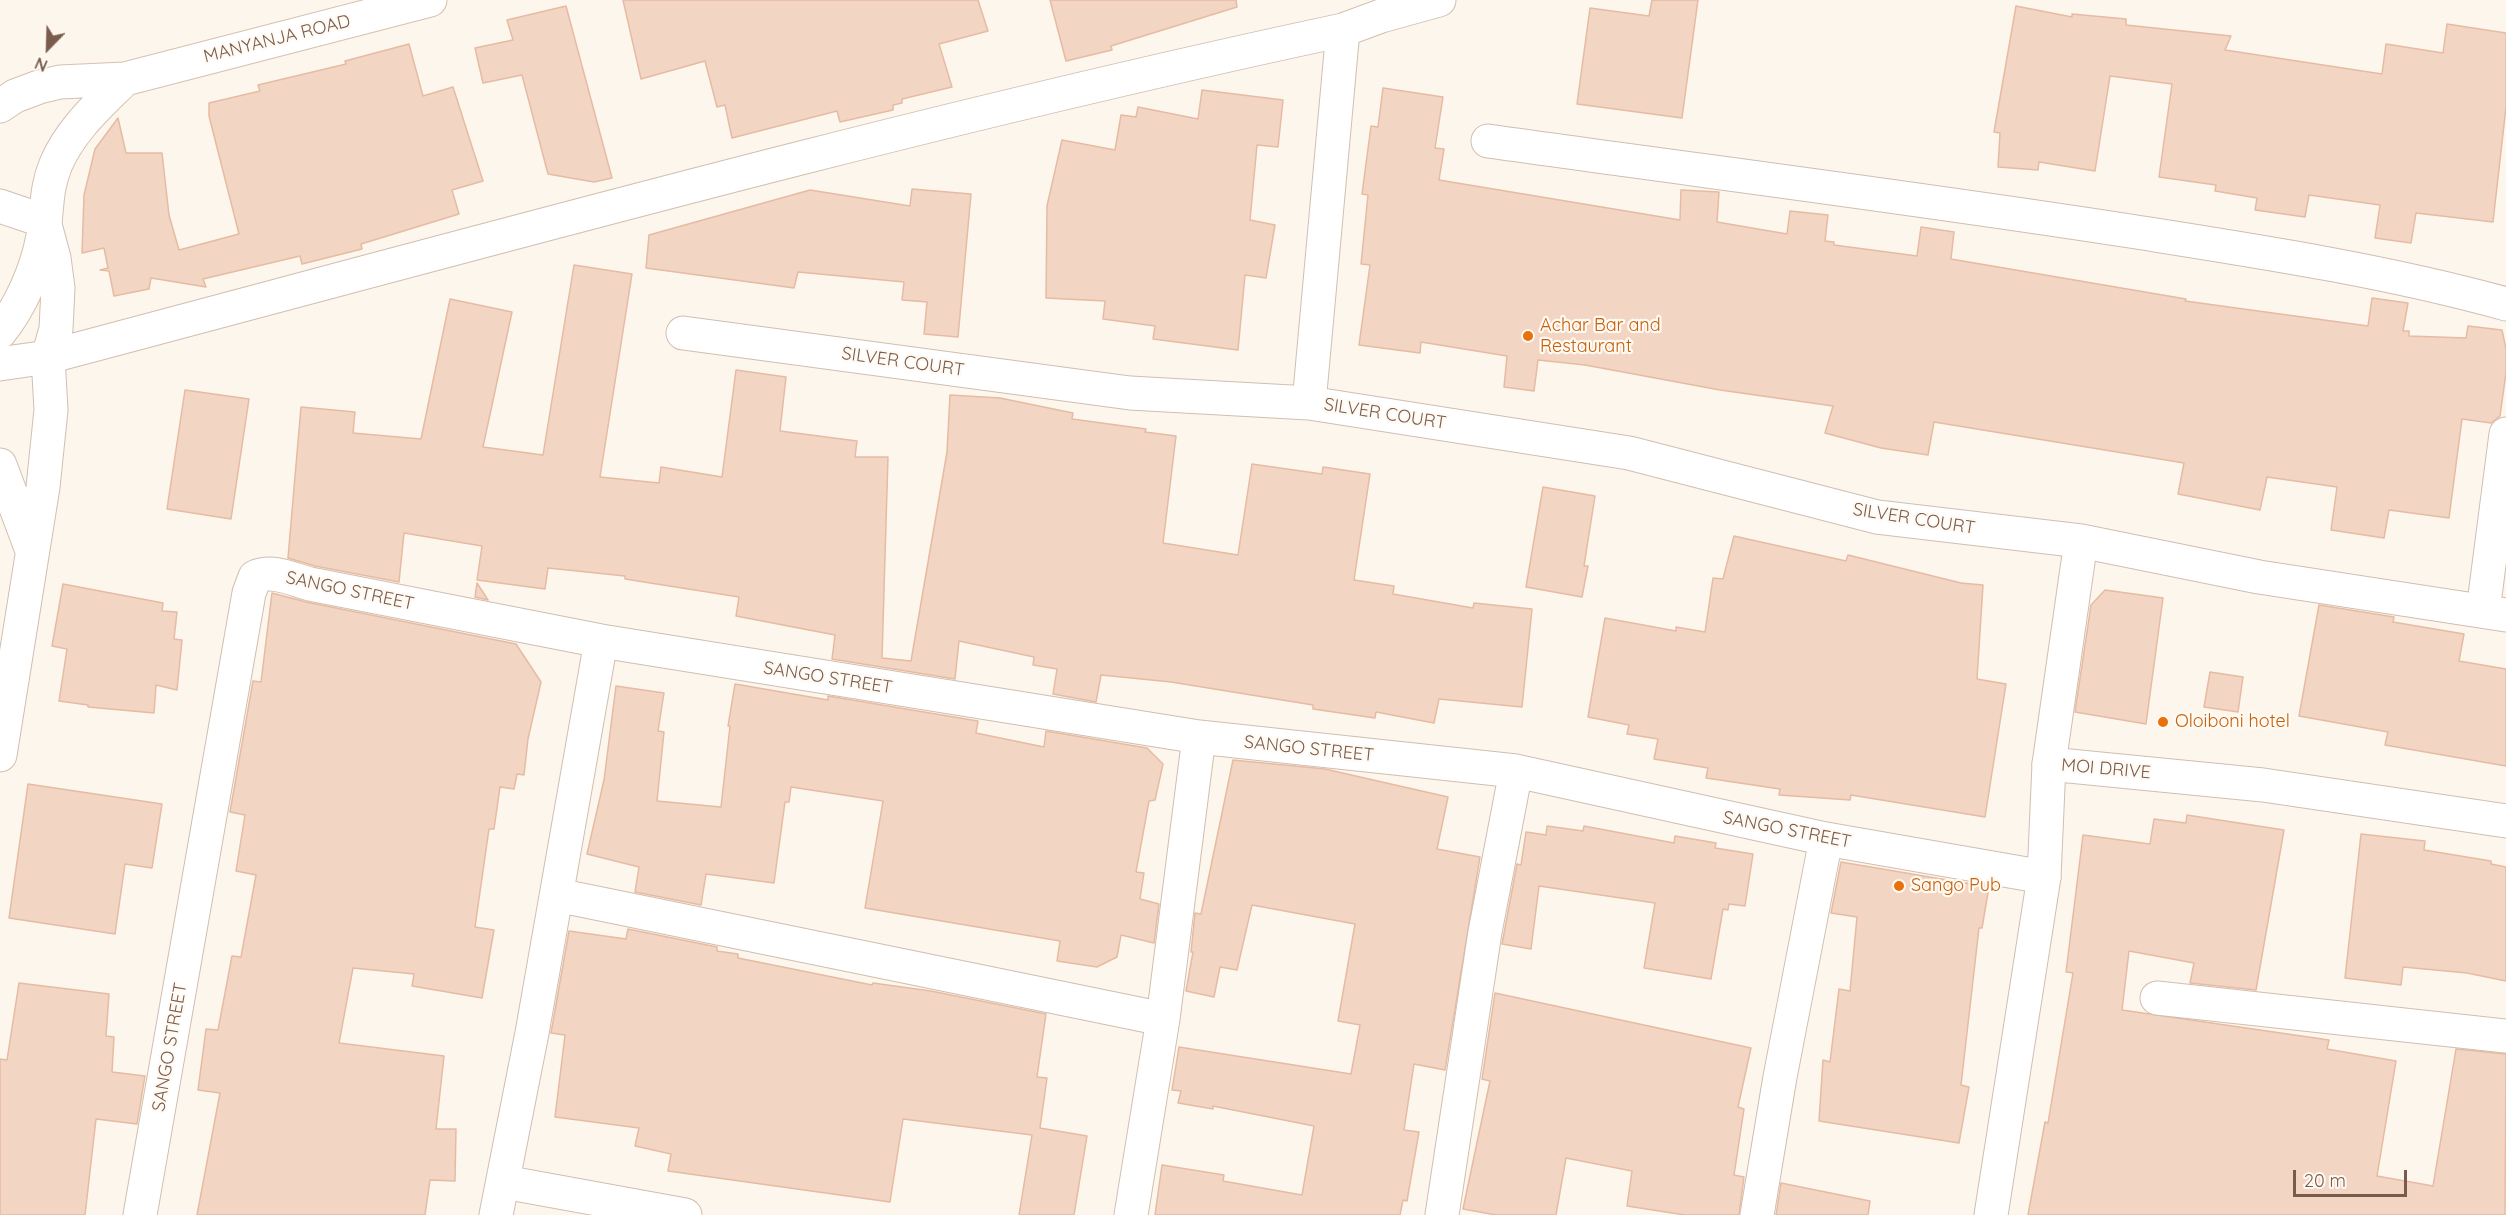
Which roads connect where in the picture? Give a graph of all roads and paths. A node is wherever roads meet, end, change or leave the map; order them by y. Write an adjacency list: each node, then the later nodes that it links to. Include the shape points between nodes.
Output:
1 (430, 0): 4 (street, MANYANJA ROAD)
2 (1439, 0): 3 (street)
3 (1343, 30): 12 (street, via 730,174); 14 (street)
4 (125, 79): 5 (street, MANYANJA ROAD, via 39,87); 8 (street, via 66,143 46,197)
5 (0, 106)
6 (1488, 141): 9 (street, via 2240,249 2447,288)
7 (0, 206): 8 (street)
8 (44, 221): 10 (street, via 31,276); 12 (street, via 58,288 56,329)
9 (2506, 304)
10 (0, 332)
11 (683, 333): 14 (street, SILVER COURT, via 1130,393)
12 (48, 357): 13 (street); 18 (street, via 51,410)
13 (0, 364)
14 (1309, 403): 17 (street, SILVER COURT, via 1629,453 1877,517)
15 (2506, 434): 19 (street)
16 (0, 465): 18 (street)
17 (2080, 542): 19 (street, SILVER COURT, via 2259,577); 23 (street)
18 (31, 550): 22 (street)
19 (2495, 613)
20 (601, 641): 21 (street, SANGO STREET); 28 (street); 33 (street, SANGO STREET, via 273,574 255,577 249,593)
21 (1199, 737): 24 (street, SANGO STREET); 30 (street)
22 (0, 755)
23 (2049, 764): 25 (street, MOI DRIVE, via 2263,785); 27 (street, MOI DRIVE)
24 (1516, 771): 26 (street, SANGO STREET); 37 (street, via 1485,932)
25 (2506, 821)
26 (1826, 839): 27 (street, SANGO STREET); 38 (street)
27 (2044, 878): 39 (street, MOI DRIVE)
28 (556, 896): 30 (street); 32 (street)
29 (2157, 998): 31 (street)
30 (1163, 1019): 36 (street)
31 (2506, 1036)
32 (504, 1182): 34 (street); 35 (street)
33 (140, 1215)
34 (495, 1215)
35 (685, 1215)
36 (1131, 1215)
37 (1442, 1215)
38 (1757, 1215)
39 (1991, 1215)

